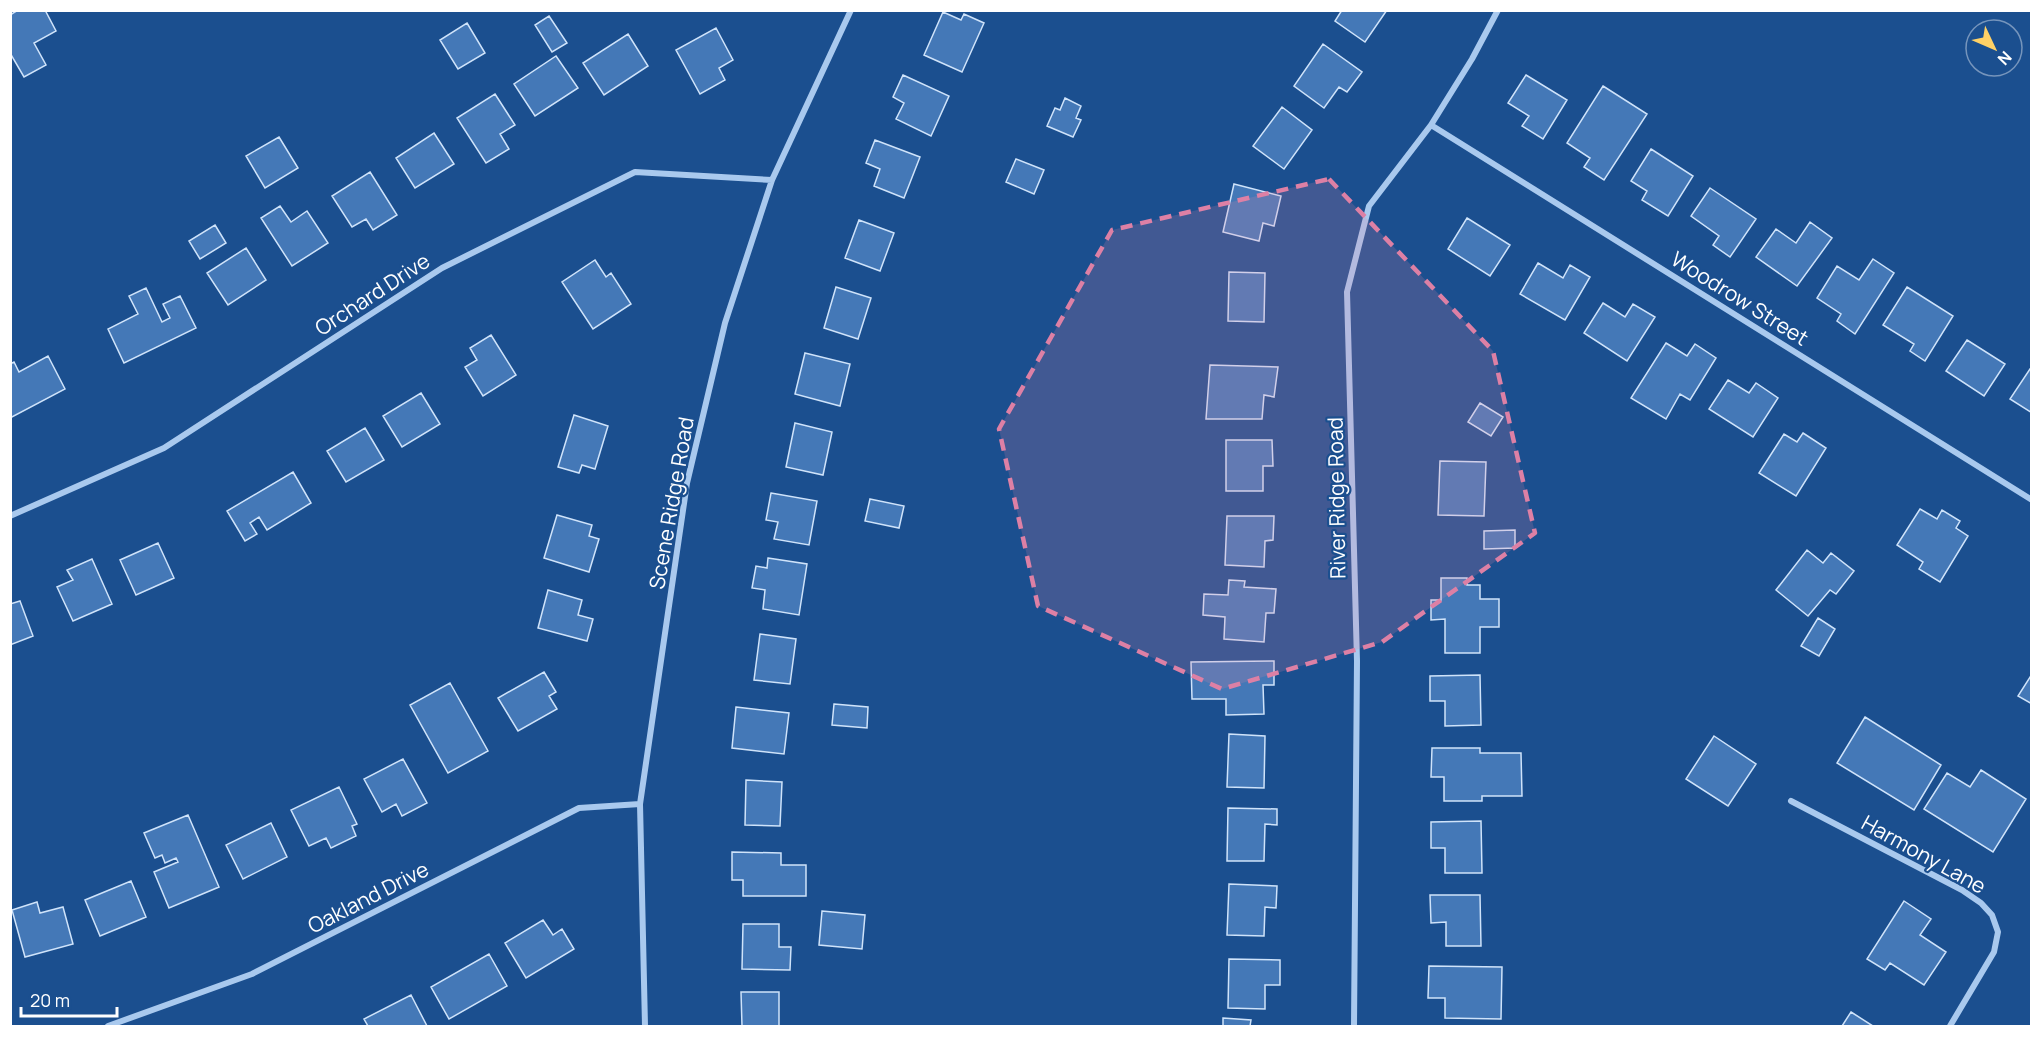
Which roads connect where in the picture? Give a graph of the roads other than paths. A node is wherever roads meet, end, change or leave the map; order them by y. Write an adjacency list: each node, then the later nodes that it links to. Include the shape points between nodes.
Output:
1 (851, 10): 4 (street, Scene Ridge Road)
2 (1498, 10): 3 (street, River Ridge Road)
3 (1431, 125): 5 (street, Woodrow Street); 11 (street, River Ridge Road, via 1370,206 1347,292 1357,661)
4 (772, 180): 6 (street, Orchard Drive, via 635,172 442,268 164,448); 8 (street, Scene Ridge Road, via 725,323 687,483)
5 (2031, 500)
6 (10, 516)
7 (1791, 801): 12 (street, Harmony Lane, via 1962,890 1992,915 1998,932 1994,952)
8 (640, 804): 9 (street, Oakland Drive, via 579,808 252,974); 10 (street, Scene Ridge Road)
9 (108, 1026)
10 (645, 1026)
11 (1354, 1026)
12 (1950, 1026)

